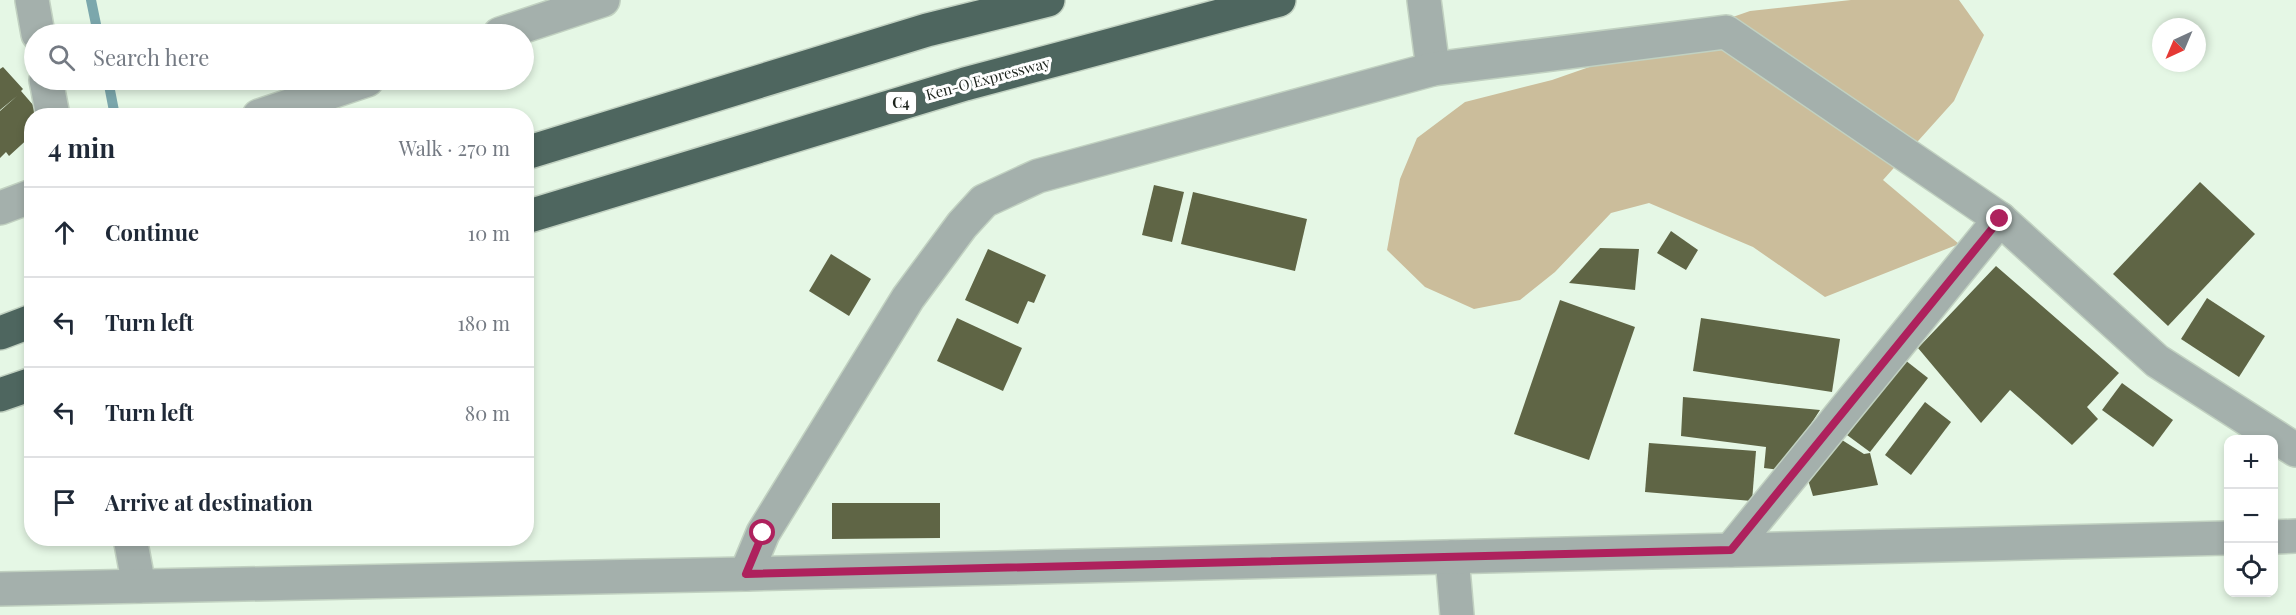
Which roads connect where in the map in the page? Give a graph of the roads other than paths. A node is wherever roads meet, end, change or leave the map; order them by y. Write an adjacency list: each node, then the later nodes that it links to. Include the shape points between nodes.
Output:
1 (32, 0): 6 (street)
2 (603, 0): 7 (street)
3 (1048, 0): 13 (highway, via 927,30)
4 (1279, 0): 14 (highway, Ken-O Expressway / C4, via 965,84)
5 (1424, 0): 8 (street)
6 (36, 24)
7 (530, 24)
8 (1433, 69): 15 (street, via 1726,32); 27 (street, via 1038,176 984,201 908,297 763,533)
9 (48, 90): 11 (street)
10 (337, 90): 12 (street)
11 (51, 108)
12 (283, 108)
13 (534, 151)
14 (534, 215)
15 (2000, 219): 20 (street, via 2157,361); 25 (street)
16 (24, 324): 17 (highway)
17 (0, 333)
18 (24, 387): 19 (highway)
19 (0, 395)
20 (2296, 450)
21 (2296, 536): 22 (street)
22 (2278, 537)
23 (2224, 538): 25 (street)
24 (132, 546): 28 (street)
25 (1731, 550): 26 (street)
26 (1452, 557): 27 (street); 30 (street)
27 (746, 574): 28 (street)
28 (139, 586): 29 (street)
29 (0, 588)
30 (1457, 615)

